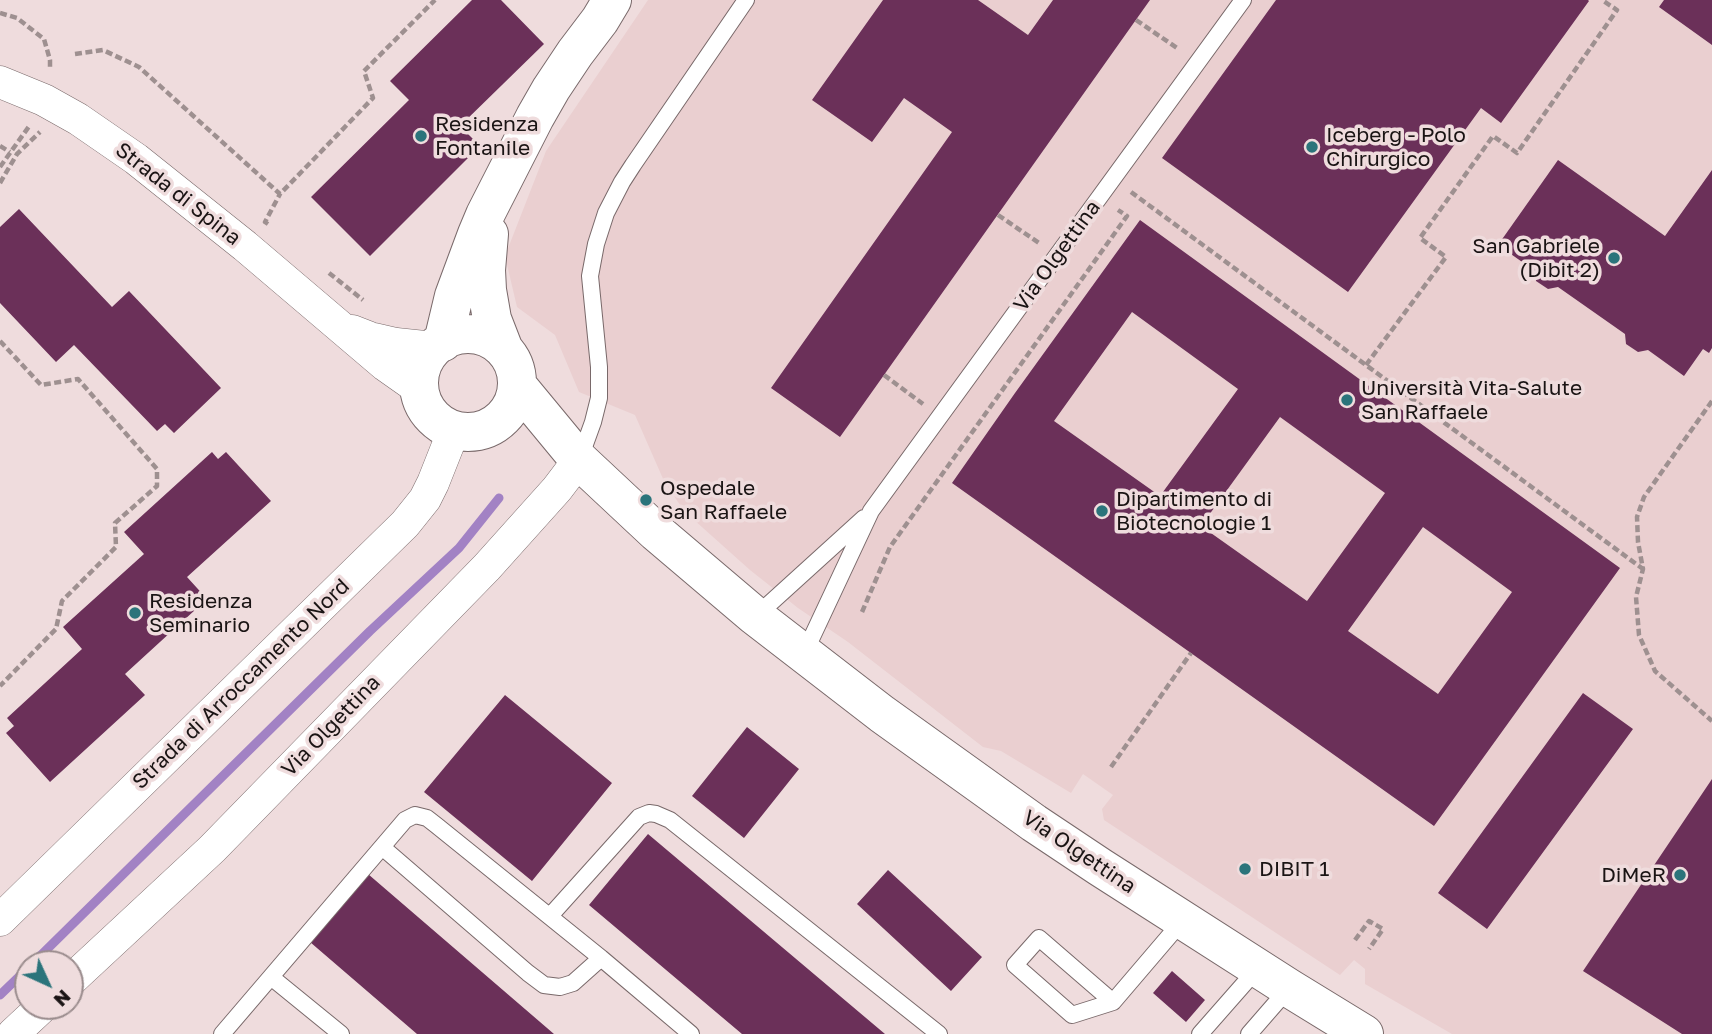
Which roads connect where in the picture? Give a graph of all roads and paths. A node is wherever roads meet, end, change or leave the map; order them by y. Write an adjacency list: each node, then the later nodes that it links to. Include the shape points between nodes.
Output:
1 (435, 0): 19 (path, via 364,71 373,98)
2 (612, 0): 20 (street, via 551,89)
3 (746, 0): 38 (lane, Via Olgettina, via 633,165 606,213 590,276 599,398)
4 (1243, 0): 39 (lane, Via Olgettina)
5 (1602, 0): 31 (path, via 1617,10 1517,153 1493,136 1420,238 1446,257)
6 (0, 13): 10 (path, via 17,18 44,39)
7 (1136, 20): 8 (path)
8 (1177, 48)
9 (75, 54): 19 (path, via 103,50 139,67)
10 (50, 70)
11 (0, 82): 27 (street, Strada di Spina, via 78,119 136,159)
12 (35, 117): 15 (path)
13 (45, 127): 17 (path, via 17,154)
14 (0, 146): 15 (path)
15 (10, 152): 16 (path)
16 (0, 167)
17 (0, 183)
18 (1123, 186): 31 (path)
19 (279, 194): 23 (path, via 265,222)
20 (495, 197): 29 (street, via 461,275); 30 (street, via 486,280 492,319)
21 (1114, 206): 43 (path, via 1127,216 890,547)
22 (998, 215): 24 (path)
23 (276, 230)
24 (1039, 243)
25 (319, 265): 26 (path)
26 (370, 306)
27 (341, 327): 29 (street, Strada di Spina, via 396,344); 34 (street, Strada di Spina)
28 (0, 341): 47 (path, via 41,385 78,379 157,469 157,486 115,523 116,547 62,601 56,629)
29 (438, 345): 30 (street, via 458,335 479,335); 34 (street, via 425,360)
30 (503, 349): 33 (street, via 514,366)
31 (1366, 365): 41 (path)
32 (884, 375): 36 (path)
33 (517, 385): 37 (street, via 503,418 489,428); 38 (street, Via Olgettina)
34 (419, 389): 37 (street, via 433,417 443,425)
35 (1712, 401): 41 (path, via 1644,497 1637,517)
36 (924, 404)
37 (467, 430): 38 (street, Via Olgettina, via 517,436); 52 (street, Strada di Arroccamento Nord, via 405,524)
38 (579, 460): 44 (street, Via Olgettina); 57 (street, Via Olgettina, via 487,567 212,849)
39 (871, 511): 40 (lane, Via Olgettina); 42 (lane, Via Olgettina)
40 (817, 560): 42 (lane, via 830,561); 44 (lane, Via Olgettina)
41 (1643, 569): 48 (path, via 1636,597 1639,635 1655,671)
42 (840, 578): 46 (lane, Via Olgettina)
43 (862, 612)
44 (755, 616): 46 (street, Via Olgettina)
45 (1191, 653): 49 (path)
46 (804, 654): 53 (street, Via Olgettina, via 1034,822)
47 (0, 686)
48 (1712, 721)
49 (1111, 767)
50 (382, 847): 51 (lane, via 405,820 427,818); 56 (lane, via 544,985 573,983); 58 (lane)
51 (550, 916): 56 (lane); 66 (lane, via 639,817 656,814 670,820)
52 (0, 919)
53 (1182, 920): 59 (street, Via Olgettina); 60 (lane)
54 (1355, 940): 55 (path, via 1368,921 1383,929)
55 (1369, 949)
56 (601, 958): 65 (lane)
57 (84, 968)
58 (271, 977): 63 (lane); 64 (lane)
59 (1273, 978): 67 (lane); 68 (lane); 69 (street, Via Olgettina)
60 (1112, 1002): 60 (lane, via 1039,938 1015,965 1072,1015)
61 (28, 1020): 62 (street)
62 (13, 1034)
63 (222, 1034)
64 (341, 1034)
65 (691, 1034)
66 (939, 1034)
67 (1200, 1034)
68 (1249, 1034)
69 (1364, 1034)

